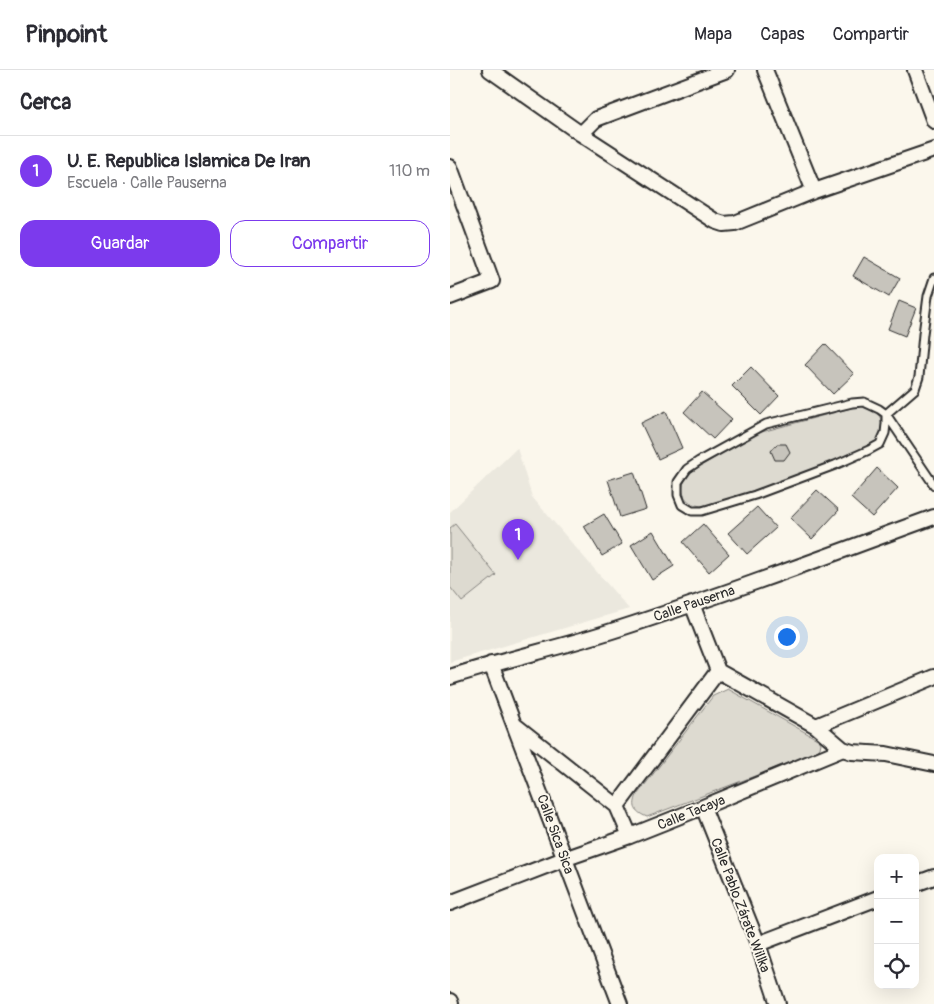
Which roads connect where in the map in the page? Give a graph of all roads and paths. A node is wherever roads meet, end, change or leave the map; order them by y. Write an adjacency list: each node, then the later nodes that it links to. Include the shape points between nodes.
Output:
1 (490, 70): 6 (street)
2 (727, 70): 6 (street, via 596,119)
3 (765, 70): 9 (street)
4 (915, 70): 5 (street)
5 (934, 121)
6 (581, 134): 9 (street, via 720,223 736,223)
7 (934, 150): 9 (street)
8 (450, 167): 11 (street, via 492,281)
9 (814, 191)
10 (934, 278): 12 (lane, via 928,296 915,389)
11 (450, 297)
12 (886, 414): 12 (lane, via 885,433 880,444 835,465 702,511 692,511 683,505 678,495 678,482 687,469 766,424 852,402 864,402); 13 (lane)
13 (934, 484)
14 (934, 518): 15 (street, Calle Pauserna)
15 (692, 604): 16 (street, Calle Pauserna, via 555,648); 17 (street)
16 (491, 664): 18 (street, Calle Pauserna); 20 (street, Calle Sica Sica)
17 (718, 671): 21 (street); 24 (street)
18 (450, 677)
19 (934, 678): 21 (street)
20 (516, 726): 24 (street); 27 (street, Calle Sica Sica)
21 (816, 726): 22 (street)
22 (843, 749): 23 (street); 25 (street, Calle Tacaya)
23 (934, 764)
24 (617, 806): 26 (street)
25 (703, 807): 26 (street, Calle Tacaya); 32 (street, Calle Pablo Zárate Willka)
26 (630, 836): 27 (street, Calle Tacaya)
27 (564, 859): 31 (street, Calle Tacaya); 33 (street, Calle Sica Sica)
28 (934, 877): 29 (street)
29 (919, 883)
30 (875, 899): 32 (street)
31 (450, 903)
32 (758, 944): 34 (street, Calle Pablo Zárate Willka)
33 (620, 1004)
34 (778, 1004)

